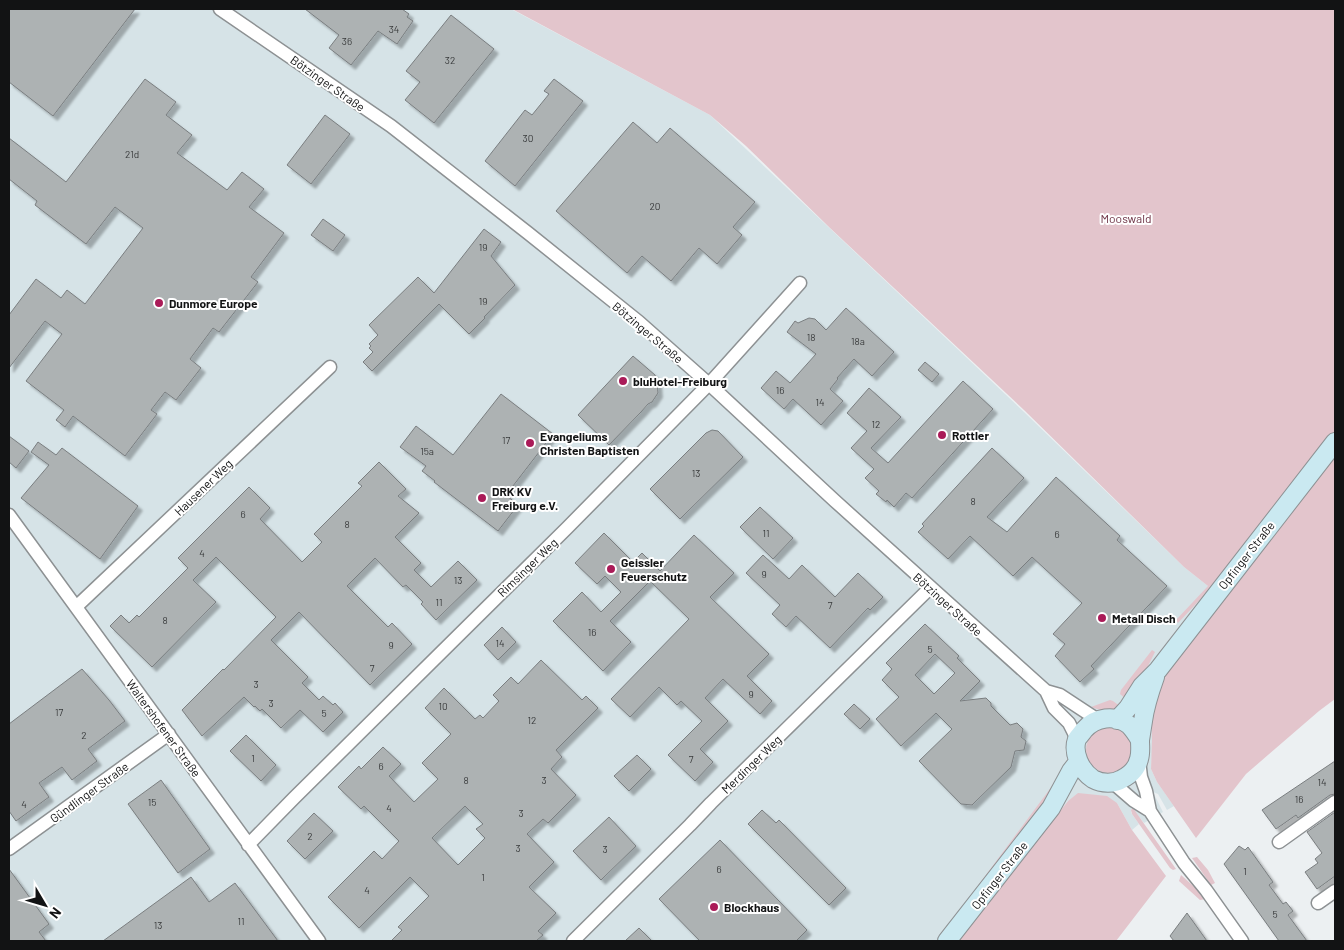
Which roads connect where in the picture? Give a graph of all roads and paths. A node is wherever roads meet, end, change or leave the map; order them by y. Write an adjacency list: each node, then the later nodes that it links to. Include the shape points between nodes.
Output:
1 (220, 9): 4 (street, Bötzinger Straße, via 391,126 639,322)
2 (800, 283): 4 (street, Rimsinger Weg)
3 (330, 367): 8 (street, Hausener Weg)
4 (709, 384): 7 (street, Bötzinger Straße); 24 (street, Rimsinger Weg)
5 (1335, 442): 9 (main road, Opfinger Straße)
6 (9, 515): 8 (street, Waltershofener Straße)
7 (930, 588): 10 (street, Bötzinger Straße); 29 (street, Merdinger Weg)
8 (76, 607): 13 (street, Waltershofener Straße)
9 (1158, 670): 12 (main road, Opfinger Straße); 15 (main road, Opfinger Straße, via 1149,694)
10 (1046, 691): 11 (street, Bötzinger Straße, via 1060,695); 14 (street, Bötzinger Straße, via 1054,708)
11 (1098, 720): 12 (main road); 14 (main road, via 1089,725)
12 (1117, 720): 15 (main road, via 1128,724)
13 (169, 734): 24 (street, Waltershofener Straße); 25 (street, Gündlinger Straße)
14 (1078, 739): 17 (main road)
15 (1140, 740): 16 (main road, Opfinger Straße)
16 (1139, 759): 19 (main road, via 1128,776); 22 (street)
17 (1078, 762): 18 (main road); 21 (main road, Opfinger Straße)
18 (1094, 780): 19 (main road); 21 (main road, Opfinger Straße, via 1080,784)
19 (1112, 782): 22 (street)
20 (1335, 802): 23 (street)
21 (1051, 808): 30 (main road, Opfinger Straße)
22 (1150, 811): 31 (street)
23 (1278, 842)
24 (248, 845): 28 (street, Waltershofener Straße)
25 (9, 849)
26 (1335, 891): 27 (street)
27 (1318, 903)
28 (319, 941)
29 (573, 941)
30 (947, 941)
31 (1242, 941)

